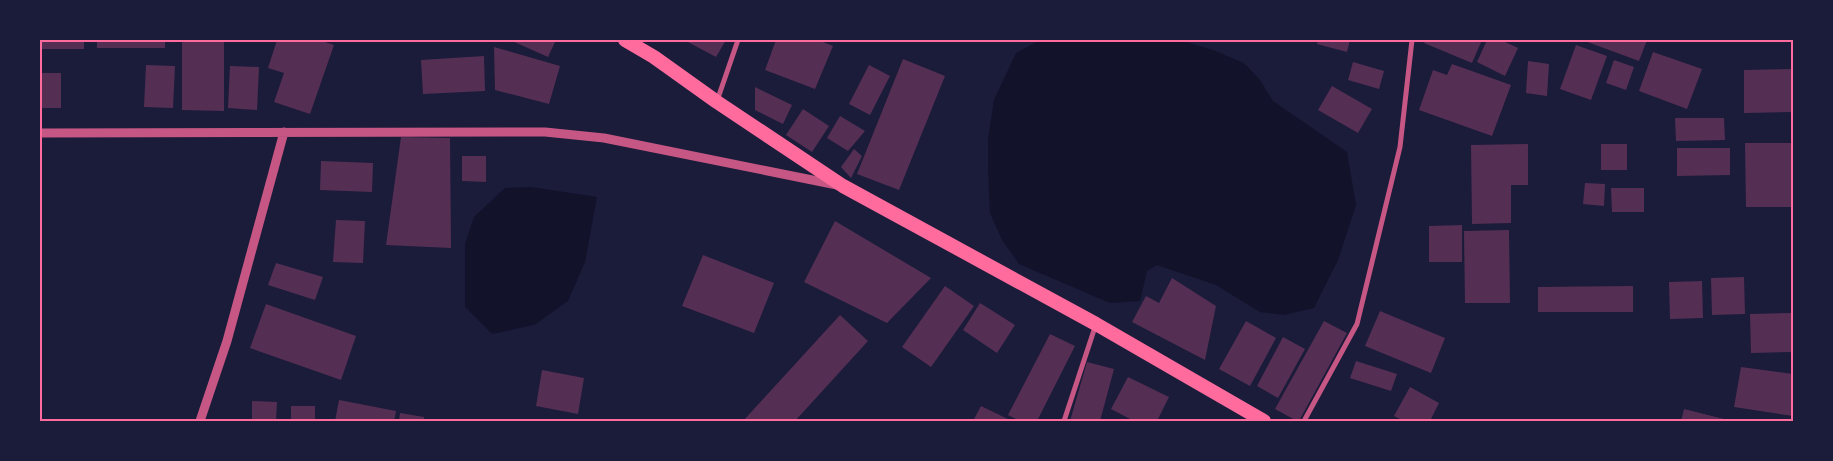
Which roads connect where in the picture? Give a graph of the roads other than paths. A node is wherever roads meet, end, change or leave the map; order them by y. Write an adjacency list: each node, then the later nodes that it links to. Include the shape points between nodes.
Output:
1 (625, 40): 4 (highway)
2 (738, 40): 4 (street)
3 (1412, 40): 12 (street, via 1400,147 1357,324)
4 (717, 102): 7 (highway)
5 (284, 132): 6 (street); 7 (street, via 545,132 594,137); 9 (street, via 227,341)
6 (40, 133)
7 (843, 186): 8 (highway)
8 (1096, 324): 10 (street); 11 (highway)
9 (200, 421)
10 (1064, 421)
11 (1264, 421)
12 (1304, 421)

